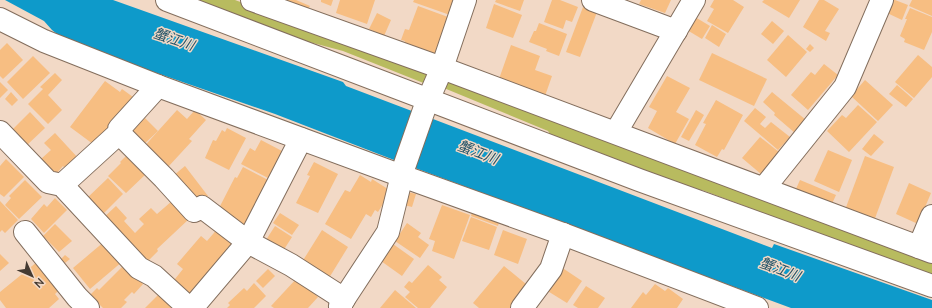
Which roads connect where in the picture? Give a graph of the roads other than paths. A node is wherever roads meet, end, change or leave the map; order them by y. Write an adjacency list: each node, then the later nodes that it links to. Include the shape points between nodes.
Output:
1 (167, 0): 11 (street)
2 (254, 0): 9 (street)
3 (465, 0): 9 (street)
4 (593, 0): 8 (street)
5 (694, 0): 8 (street)
6 (882, 0): 18 (street, via 845,87)
7 (0, 19): 10 (street, via 44,41)
8 (676, 31): 14 (street)
9 (442, 68): 11 (street); 14 (street)
10 (158, 86): 13 (street); 15 (street)
11 (426, 104): 16 (street); 24 (street)
12 (0, 132): 17 (street, via 48,182)
13 (119, 132): 17 (street); 22 (street, via 194,212 202,206)
14 (616, 132): 18 (street)
15 (300, 139): 16 (street); 22 (street)
16 (403, 172): 21 (street); 25 (street, via 388,232)
17 (62, 185): 27 (street, via 139,268 154,276)
18 (764, 188): 23 (street)
19 (932, 216): 23 (street)
20 (25, 232): 26 (street)
21 (563, 234): 29 (street, via 551,269); 30 (street)
22 (248, 242): 25 (street, via 291,265); 28 (street)
23 (926, 249)
24 (932, 286)
25 (342, 304)
26 (88, 308)
27 (189, 308)
28 (192, 308)
29 (522, 308)
30 (756, 308)

